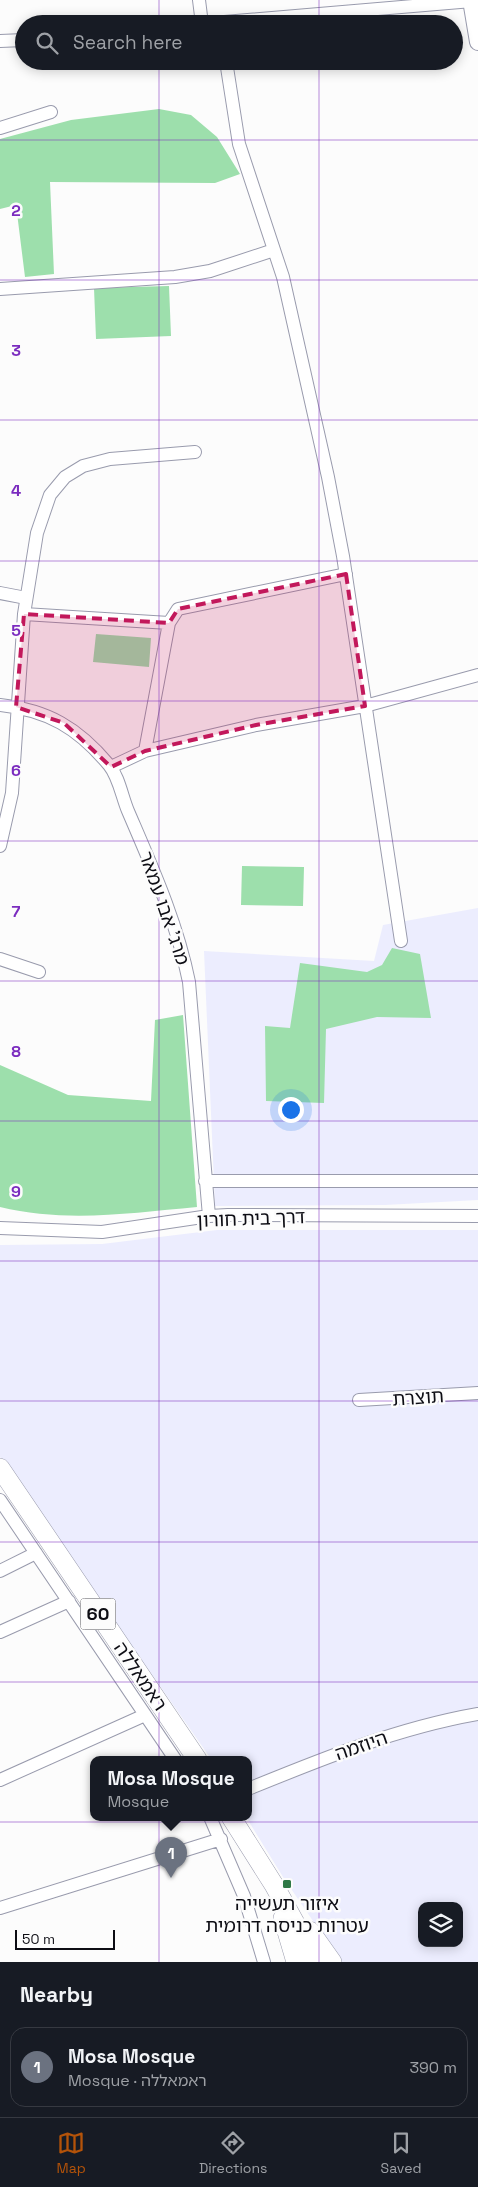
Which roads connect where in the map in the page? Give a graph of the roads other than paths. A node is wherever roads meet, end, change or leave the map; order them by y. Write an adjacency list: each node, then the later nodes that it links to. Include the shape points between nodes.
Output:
1 (199, 0): 3 (street)
2 (471, 0): 4 (street); 7 (main road)
3 (201, 15)
4 (308, 15)
5 (0, 40): 6 (street)
6 (15, 40)
7 (478, 42)
8 (227, 70): 11 (street, via 239,144)
9 (51, 112): 10 (street)
10 (0, 128)
11 (274, 250): 12 (street, via 210,271 175,277); 14 (street, via 283,277 328,478)
12 (0, 289)
13 (195, 452): 16 (street, via 110,459 83,466 65,477 50,495 37,533)
14 (346, 574): 18 (street, via 178,609); 21 (street)
15 (0, 593): 16 (street)
16 (26, 598): 17 (street)
17 (24, 614): 18 (street); 22 (street)
18 (169, 623): 23 (street)
19 (478, 675): 21 (street)
20 (0, 705): 22 (street, מרג' אבו עמאר)
21 (365, 706): 23 (street, via 256,725); 26 (street)
22 (16, 707): 24 (street, מרג' אבו עמאר, via 40,712 64,723); 25 (street, via 12,793)
23 (145, 751): 24 (street)
24 (111, 767): 30 (street, מרג' אבו עמאר, via 167,902 183,951 189,982)
25 (0, 846)
26 (401, 941)
27 (0, 960): 28 (street)
28 (39, 972)
29 (478, 1180): 30 (street)
30 (205, 1181): 31 (street, מרג' אבו עמאר)
31 (209, 1216): 32 (street, דרך בית חורון); 35 (street, דרך בית חורון, via 102,1232)
32 (478, 1216)
33 (0, 1223): 35 (street, דרך בית חורון)
34 (0, 1228): 35 (street, דרך בית חורון)
35 (24, 1230)
36 (478, 1392): 37 (street, תוצרת)
37 (359, 1400)
38 (0, 1468): 47 (highway, ראמאללה / 60)
39 (0, 1500): 40 (street)
40 (36, 1553): 41 (street); 42 (street)
41 (0, 1571)
42 (69, 1601): 43 (street); 45 (street)
43 (0, 1632)
44 (478, 1714): 49 (street, היוזמה, via 432,1723 363,1743)
45 (145, 1715): 46 (street); 48 (street)
46 (173, 1756)
47 (195, 1756)
48 (0, 1780)
49 (252, 1787)
50 (212, 1821): 52 (street)
51 (234, 1821): 53 (highway)
52 (221, 1839): 54 (street); 55 (street, via 244,1896)
53 (274, 1885): 56 (highway); 57 (highway); 58 (highway)
54 (0, 1908)
55 (264, 1962)
56 (296, 1962)
57 (314, 1962)
58 (332, 1962)

